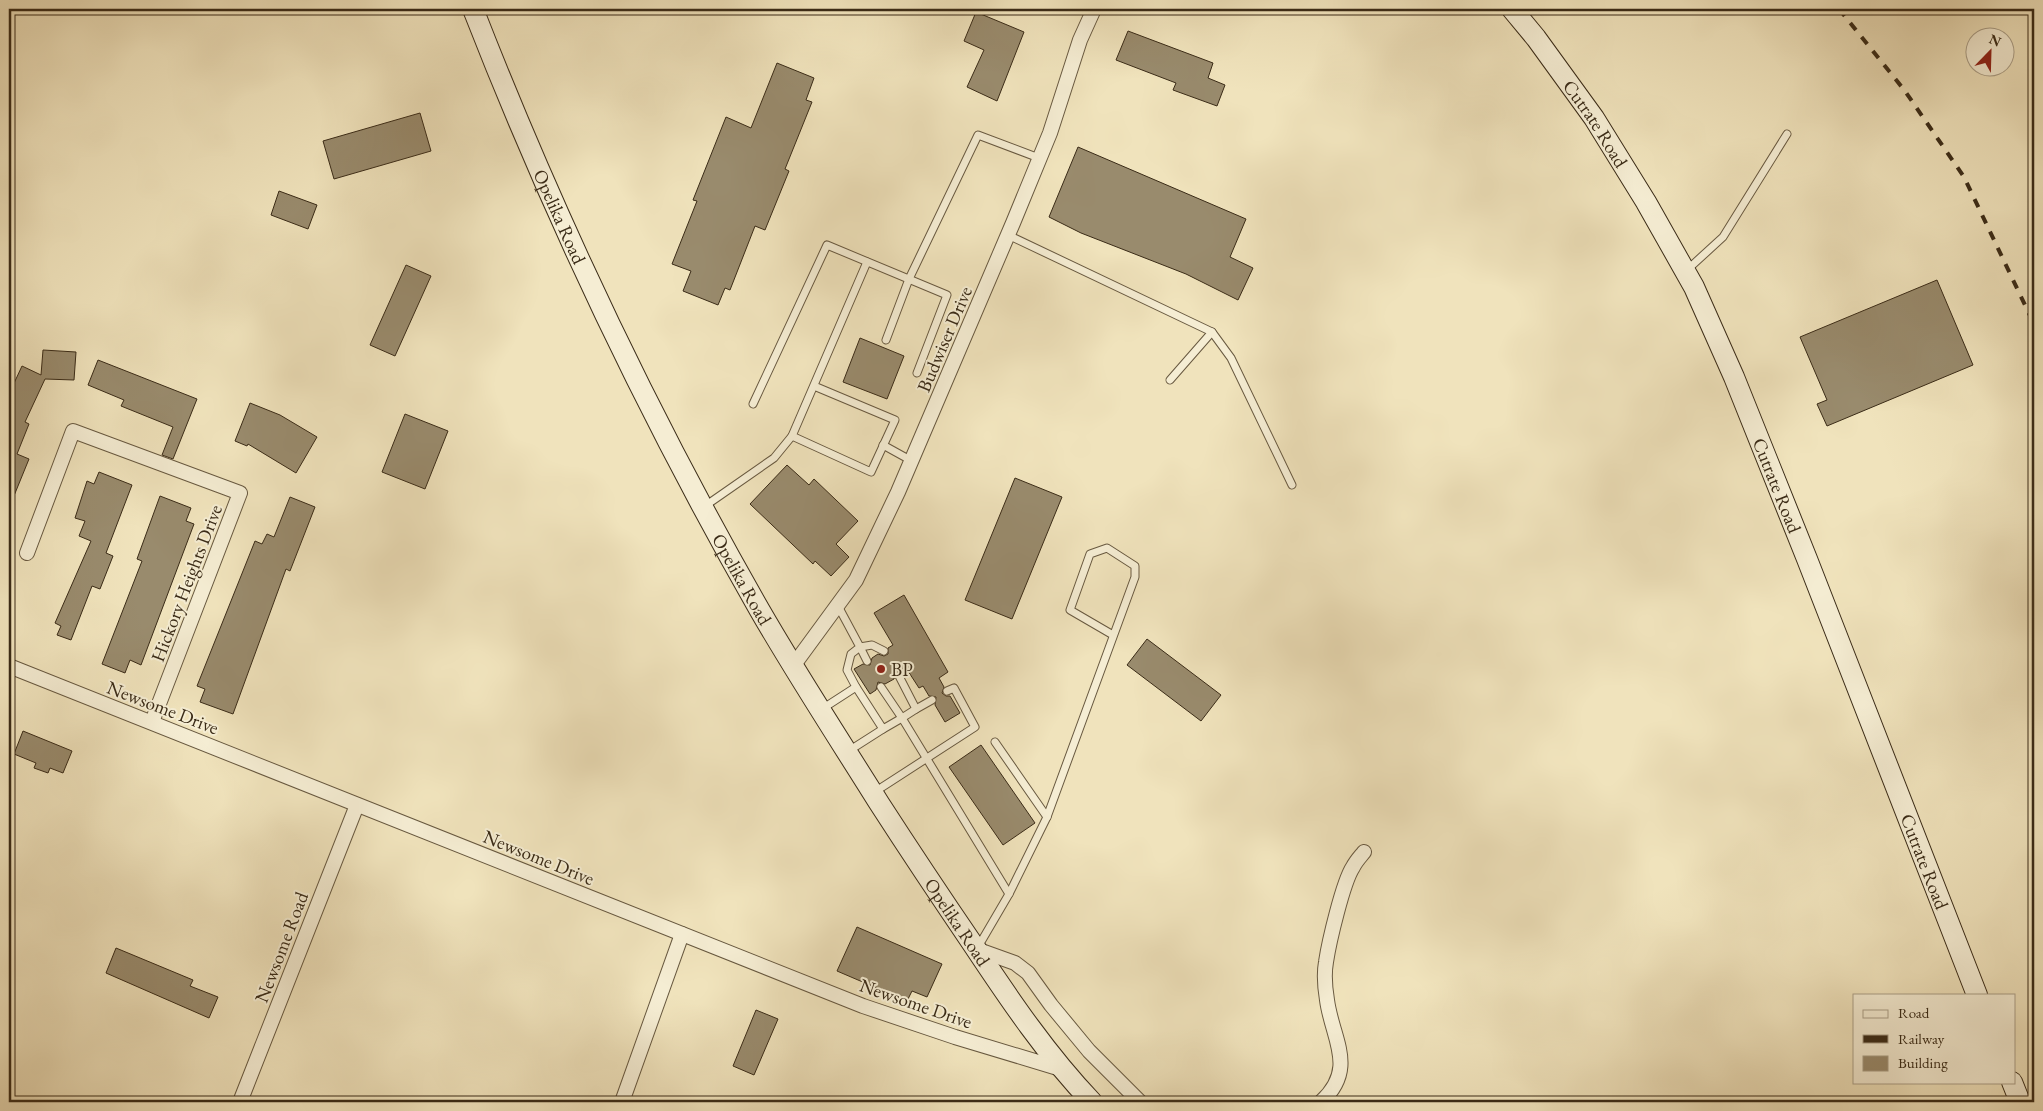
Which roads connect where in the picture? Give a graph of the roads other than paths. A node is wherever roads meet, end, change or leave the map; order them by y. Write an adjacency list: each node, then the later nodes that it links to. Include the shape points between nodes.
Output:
1 (473, 9): 20 (main road, Opelika Road, via 571,239 656,416)
2 (1094, 9): 5 (street, Budwiser Drive)
3 (1512, 9): 8 (main road, Cutrate Road, via 1594,118)
4 (1787, 134): 8 (lane, via 1723,237)
5 (1039, 158): 6 (street, Budwiser Drive); 9 (lane, via 978,135)
6 (1008, 235): 10 (lane); 18 (street, Budwiser Drive)
7 (867, 262): 9 (lane); 14 (lane); 15 (lane, via 827,245)
8 (1685, 272): 49 (main road, Cutrate Road, via 1734,377)
9 (909, 279): 11 (lane); 12 (lane, via 948,295)
10 (1212, 332): 13 (lane); 19 (lane, via 1231,358)
11 (886, 340)
12 (917, 372)
13 (1170, 380)
14 (814, 386): 16 (lane); 17 (lane, via 895,420)
15 (753, 404)
16 (792, 436): 17 (lane, via 871,472); 20 (lane, via 774,458)
17 (883, 446): 18 (lane)
18 (912, 460): 22 (street, Budwiser Drive, via 856,580)
19 (1292, 484)
20 (704, 507): 28 (main road, Opelika Road)
21 (27, 553): 37 (street, Hickory Heights Drive, via 73,431 240,493)
22 (838, 606): 24 (lane); 28 (street, Budwiser Drive)
23 (1113, 634): 23 (lane, via 1135,577 1135,566 1106,548 1090,554 1070,610); 44 (lane)
24 (860, 647): 25 (lane, via 872,645); 26 (lane); 30 (lane, via 851,654 847,670)
25 (884, 651)
26 (867, 661)
27 (9, 666): 37 (street, Newsome Drive)
28 (792, 666): 35 (main road, Opelika Road)
29 (899, 676): 34 (lane)
30 (856, 687): 35 (lane); 38 (lane)
31 (881, 687): 36 (lane)
32 (947, 692): 41 (lane, via 954,688 975,727)
33 (932, 700): 34 (lane)
34 (916, 709): 36 (lane)
35 (820, 710): 40 (main road, Opelika Road)
36 (902, 718): 38 (lane); 41 (lane)
37 (152, 722): 43 (street, Newsome Drive)
38 (883, 729): 40 (lane)
39 (995, 742): 44 (lane)
40 (846, 752): 42 (main road, Opelika Road)
41 (926, 758): 42 (lane); 46 (lane)
42 (873, 793): 48 (main road, Opelika Road)
43 (357, 805): 47 (street, Newsome Drive); 52 (street, Newsome Road)
44 (1047, 817): 46 (lane)
45 (1364, 852): 56 (street, via 1344,886 1326,962 1327,1001 1341,1059 1339,1077 1330,1094)
46 (1009, 894): 48 (lane)
47 (682, 934): 50 (street, Newsome Drive, via 863,1006); 53 (street)
48 (976, 950): 50 (main road, Opelika Road); 55 (street, via 1015,963 1028,973 1089,1051)
49 (1978, 994)
50 (1061, 1070): 54 (main road, Opelika Road)
51 (2013, 1084): 57 (main road)
52 (240, 1102)
53 (622, 1102)
54 (1092, 1102)
55 (1140, 1102)
56 (1321, 1102)
57 (2020, 1102)

